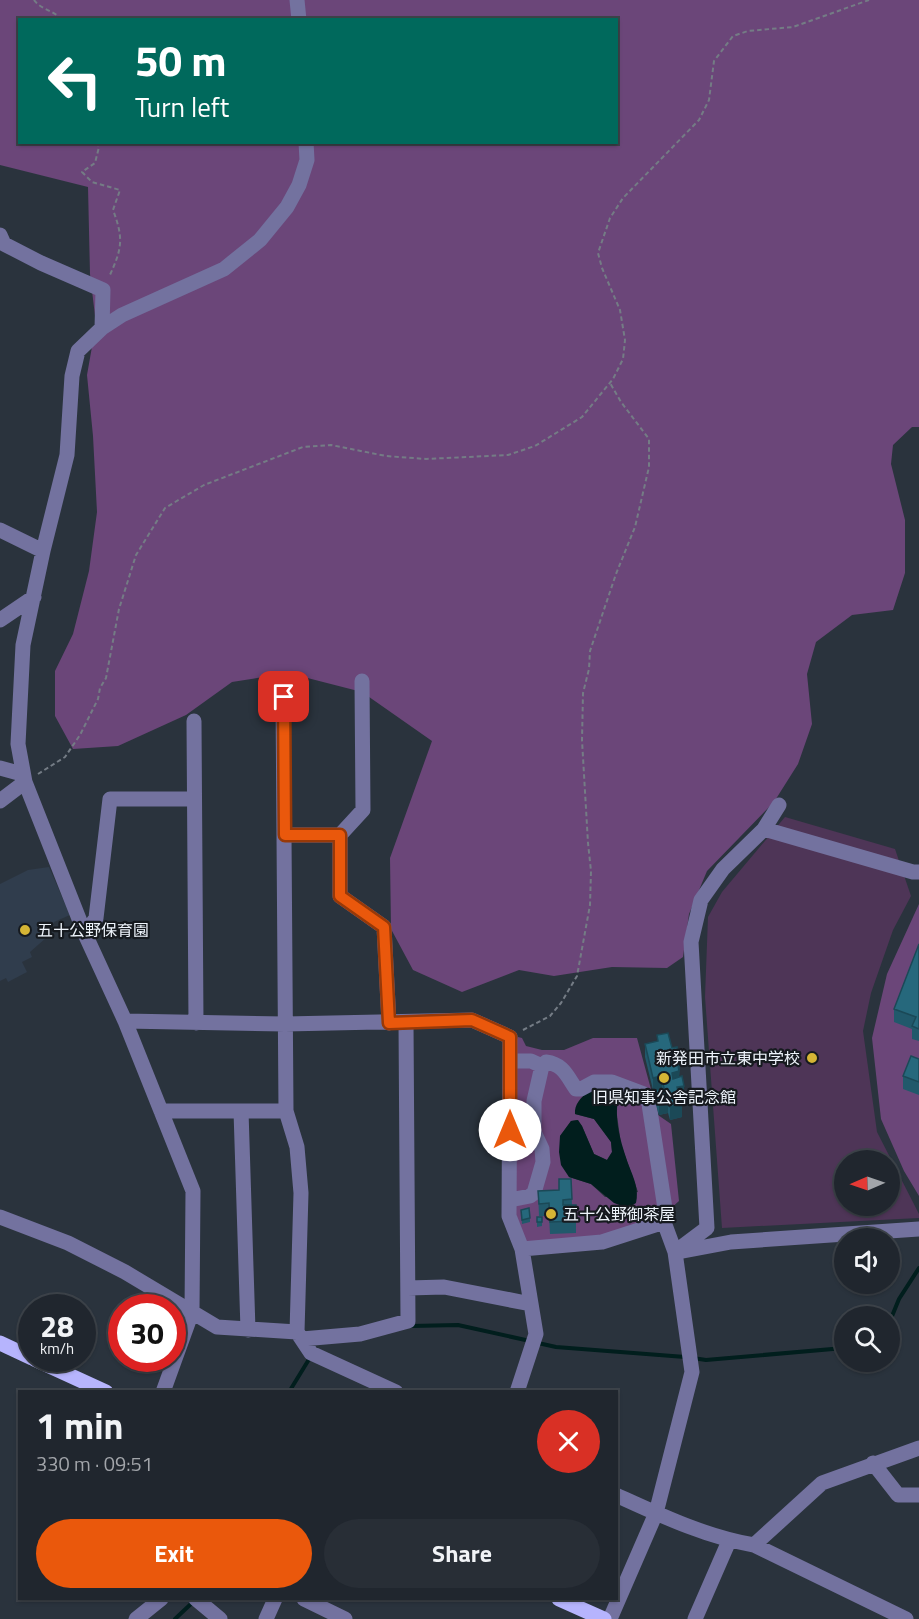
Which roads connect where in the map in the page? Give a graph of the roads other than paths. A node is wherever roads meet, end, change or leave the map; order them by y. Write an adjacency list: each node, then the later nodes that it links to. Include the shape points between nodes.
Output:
1 (297, 0): 2 (street)
2 (299, 18)
3 (306, 144): 5 (street, via 307,160 299,185 260,240 224,269)
4 (0, 235): 5 (street, via 4,244 103,290)
5 (102, 328): 7 (street, via 78,351 72,376 67,455)
6 (0, 530): 7 (street)
7 (43, 551): 8 (street)
8 (34, 597): 9 (street); 14 (street, via 23,645 18,744)
9 (0, 620)
10 (362, 681): 20 (street, via 363,810)
11 (284, 697): 19 (street)
12 (194, 721): 15 (street)
13 (0, 768): 14 (street)
14 (24, 778): 16 (street); 22 (street)
15 (194, 799): 22 (street, via 110,798 96,918); 24 (street)
16 (0, 801)
17 (780, 805): 18 (street)
18 (764, 829): 21 (street); 38 (street, via 723,868 701,900 691,942 707,1228)
19 (285, 835): 20 (street); 27 (street)
20 (340, 835): 25 (street, via 340,896 384,927)
21 (919, 872)
22 (86, 934): 23 (street)
23 (124, 1021): 24 (street); 30 (street)
24 (196, 1023): 27 (street)
25 (389, 1023): 26 (street); 27 (street)
26 (406, 1023): 28 (street, via 472,1020 510,1037); 39 (street)
27 (285, 1024): 32 (street)
28 (510, 1061): 29 (street, via 531,1061); 33 (street)
29 (542, 1066): 33 (street, via 534,1101 534,1132 543,1162 534,1193); 35 (street, via 546,1062 556,1063 576,1089 594,1082 612,1082 644,1094 649,1104)
30 (161, 1111): 31 (street); 41 (street, via 193,1191)
31 (241, 1111): 32 (street); 42 (street)
32 (285, 1111): 43 (street, via 297,1147 301,1193)
33 (510, 1200): 37 (street, via 509,1216)
34 (0, 1217): 41 (street, via 125,1272)
35 (664, 1222): 37 (street, via 602,1242); 38 (street)
36 (919, 1229): 38 (street, via 731,1242)
37 (522, 1249): 40 (street)
38 (675, 1252): 55 (street, via 692,1372)
39 (408, 1288): 40 (street, via 444,1287); 43 (street, via 408,1321 360,1334)
40 (531, 1304): 50 (street, via 536,1334)
41 (192, 1312): 42 (street, via 217,1327); 48 (street)
42 (248, 1330): 43 (street)
43 (300, 1335): 49 (street, via 311,1353)
44 (0, 1343): 45 (main road)
45 (18, 1351)
46 (63, 1372): 47 (main road)
47 (102, 1390)
48 (164, 1390)
49 (392, 1390)
50 (518, 1390)
51 (919, 1448): 52 (street)
52 (873, 1463): 53 (street, via 898,1495); 57 (street, via 822,1483)
53 (919, 1495)
54 (618, 1496): 55 (street)
55 (656, 1513): 56 (street); 69 (street)
56 (729, 1541): 57 (street); 70 (street)
57 (754, 1545): 71 (street)
58 (160, 1600): 64 (street)
59 (197, 1600): 65 (street)
60 (274, 1600): 66 (street)
61 (305, 1600): 63 (street)
62 (561, 1600): 68 (main road)
63 (324, 1615): 67 (street)
64 (136, 1619)
65 (220, 1619)
66 (266, 1619)
67 (345, 1619)
68 (604, 1619)
69 (610, 1619)
70 (695, 1619)
71 (906, 1619)

